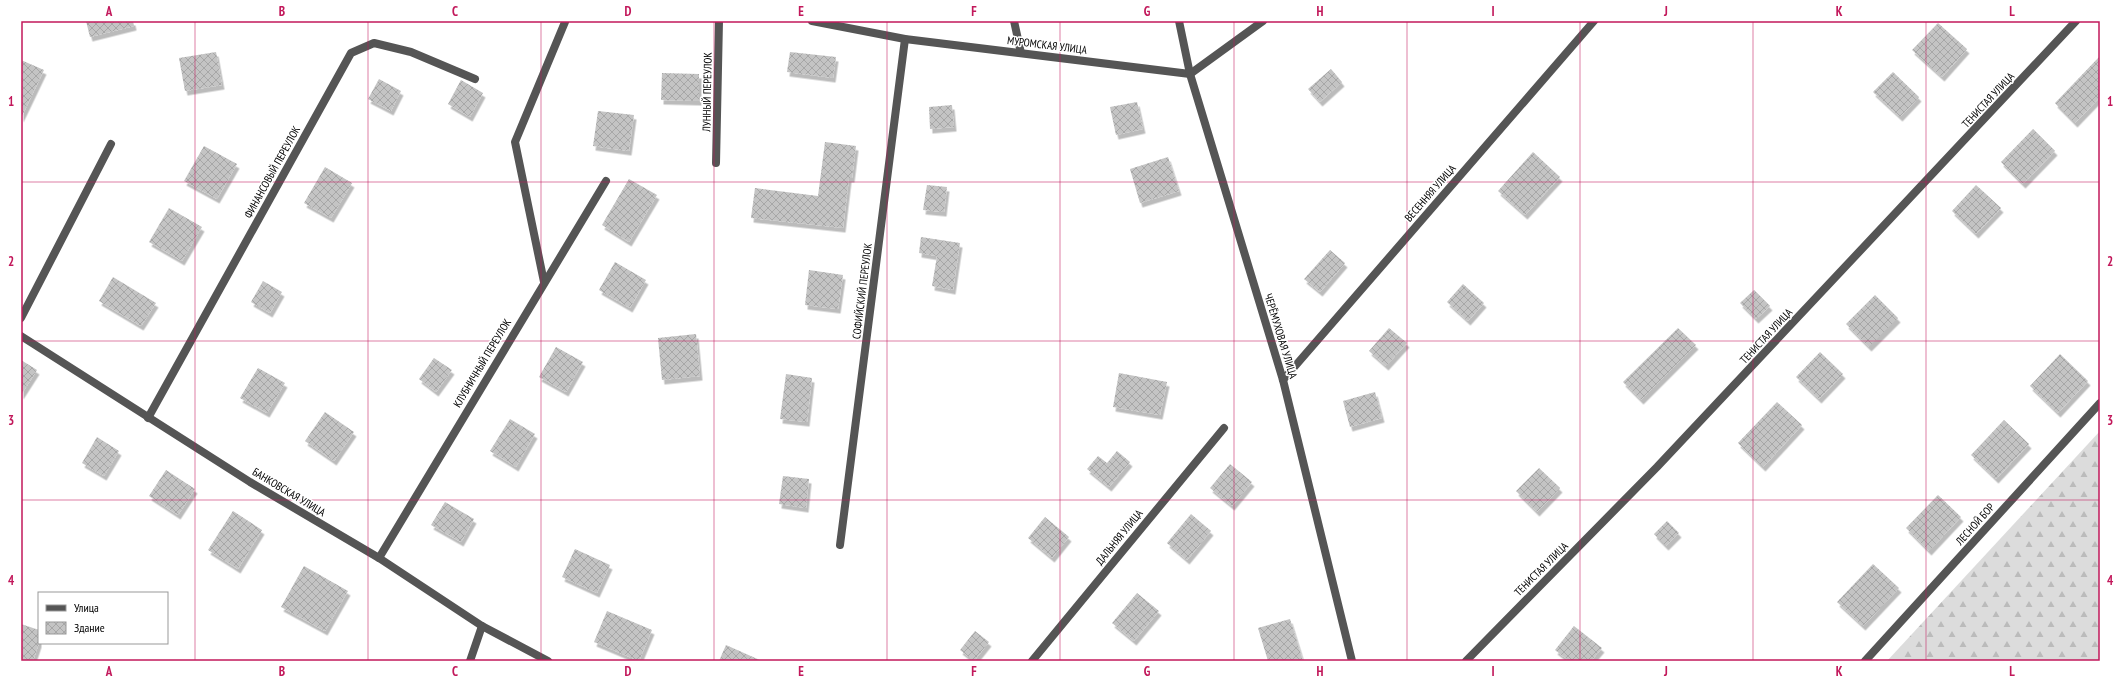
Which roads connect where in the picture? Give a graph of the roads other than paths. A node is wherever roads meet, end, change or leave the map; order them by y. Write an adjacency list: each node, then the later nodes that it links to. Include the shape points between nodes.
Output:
1 (719, 21): 15 (street, ЛУННЫЙ ПЕРЕУЛОК)
2 (812, 21): 9 (street, МУРОМСКАЯ УЛИЦА)
3 (1014, 21): 11 (street)
4 (1180, 21): 12 (street, ЧЕРЁМУХОВАЯ УЛИЦА)
5 (1263, 21): 12 (street)
6 (1594, 21): 20 (street, ВЕСЕННЯЯ УЛИЦА)
7 (2076, 21): 31 (street, ТЕНИСТАЯ УЛИЦА, via 1657,467)
8 (565, 22): 17 (street, via 515,142)
9 (849, 25): 10 (street, МУРОМСКАЯ УЛИЦА)
10 (905, 39): 11 (street, МУРОМСКАЯ УЛИЦА); 24 (street, СОФИЙСКИЙ ПЕРЕУЛОК)
11 (1021, 53): 12 (street, МУРОМСКАЯ УЛИЦА)
12 (1190, 74): 20 (street, ЧЕРЁМУХОВАЯ УЛИЦА)
13 (475, 79): 22 (street, ФИНАНСОВЫЙ ПЕРЕУЛОК, via 411,52 374,43 351,53)
14 (111, 144): 18 (street)
15 (716, 163)
16 (606, 181): 17 (street, КЛУБНИЧНЫЙ ПЕРЕУЛОК)
17 (544, 282): 25 (street, КЛУБНИЧНЫЙ ПЕРЕУЛОК)
18 (21, 318)
19 (21, 336): 22 (street, БАНКОВСКАЯ УЛИЦА)
20 (1283, 380): 30 (street, ЧЕРЁМУХОВАЯ УЛИЦА)
21 (2100, 403): 32 (street, ЛЕСНОЙ БОР)
22 (148, 418): 25 (street, БАНКОВСКАЯ УЛИЦА)
23 (1224, 428): 29 (street, ДАЛЬНЯЯ УЛИЦА)
24 (840, 545)
25 (379, 558): 26 (street, БАНКОВСКАЯ УЛИЦА)
26 (482, 626): 27 (street); 28 (street, БАНКОВСКАЯ УЛИЦА)
27 (470, 661)
28 (548, 661)
29 (1032, 661)
30 (1352, 661)
31 (1466, 661)
32 (1865, 661)

